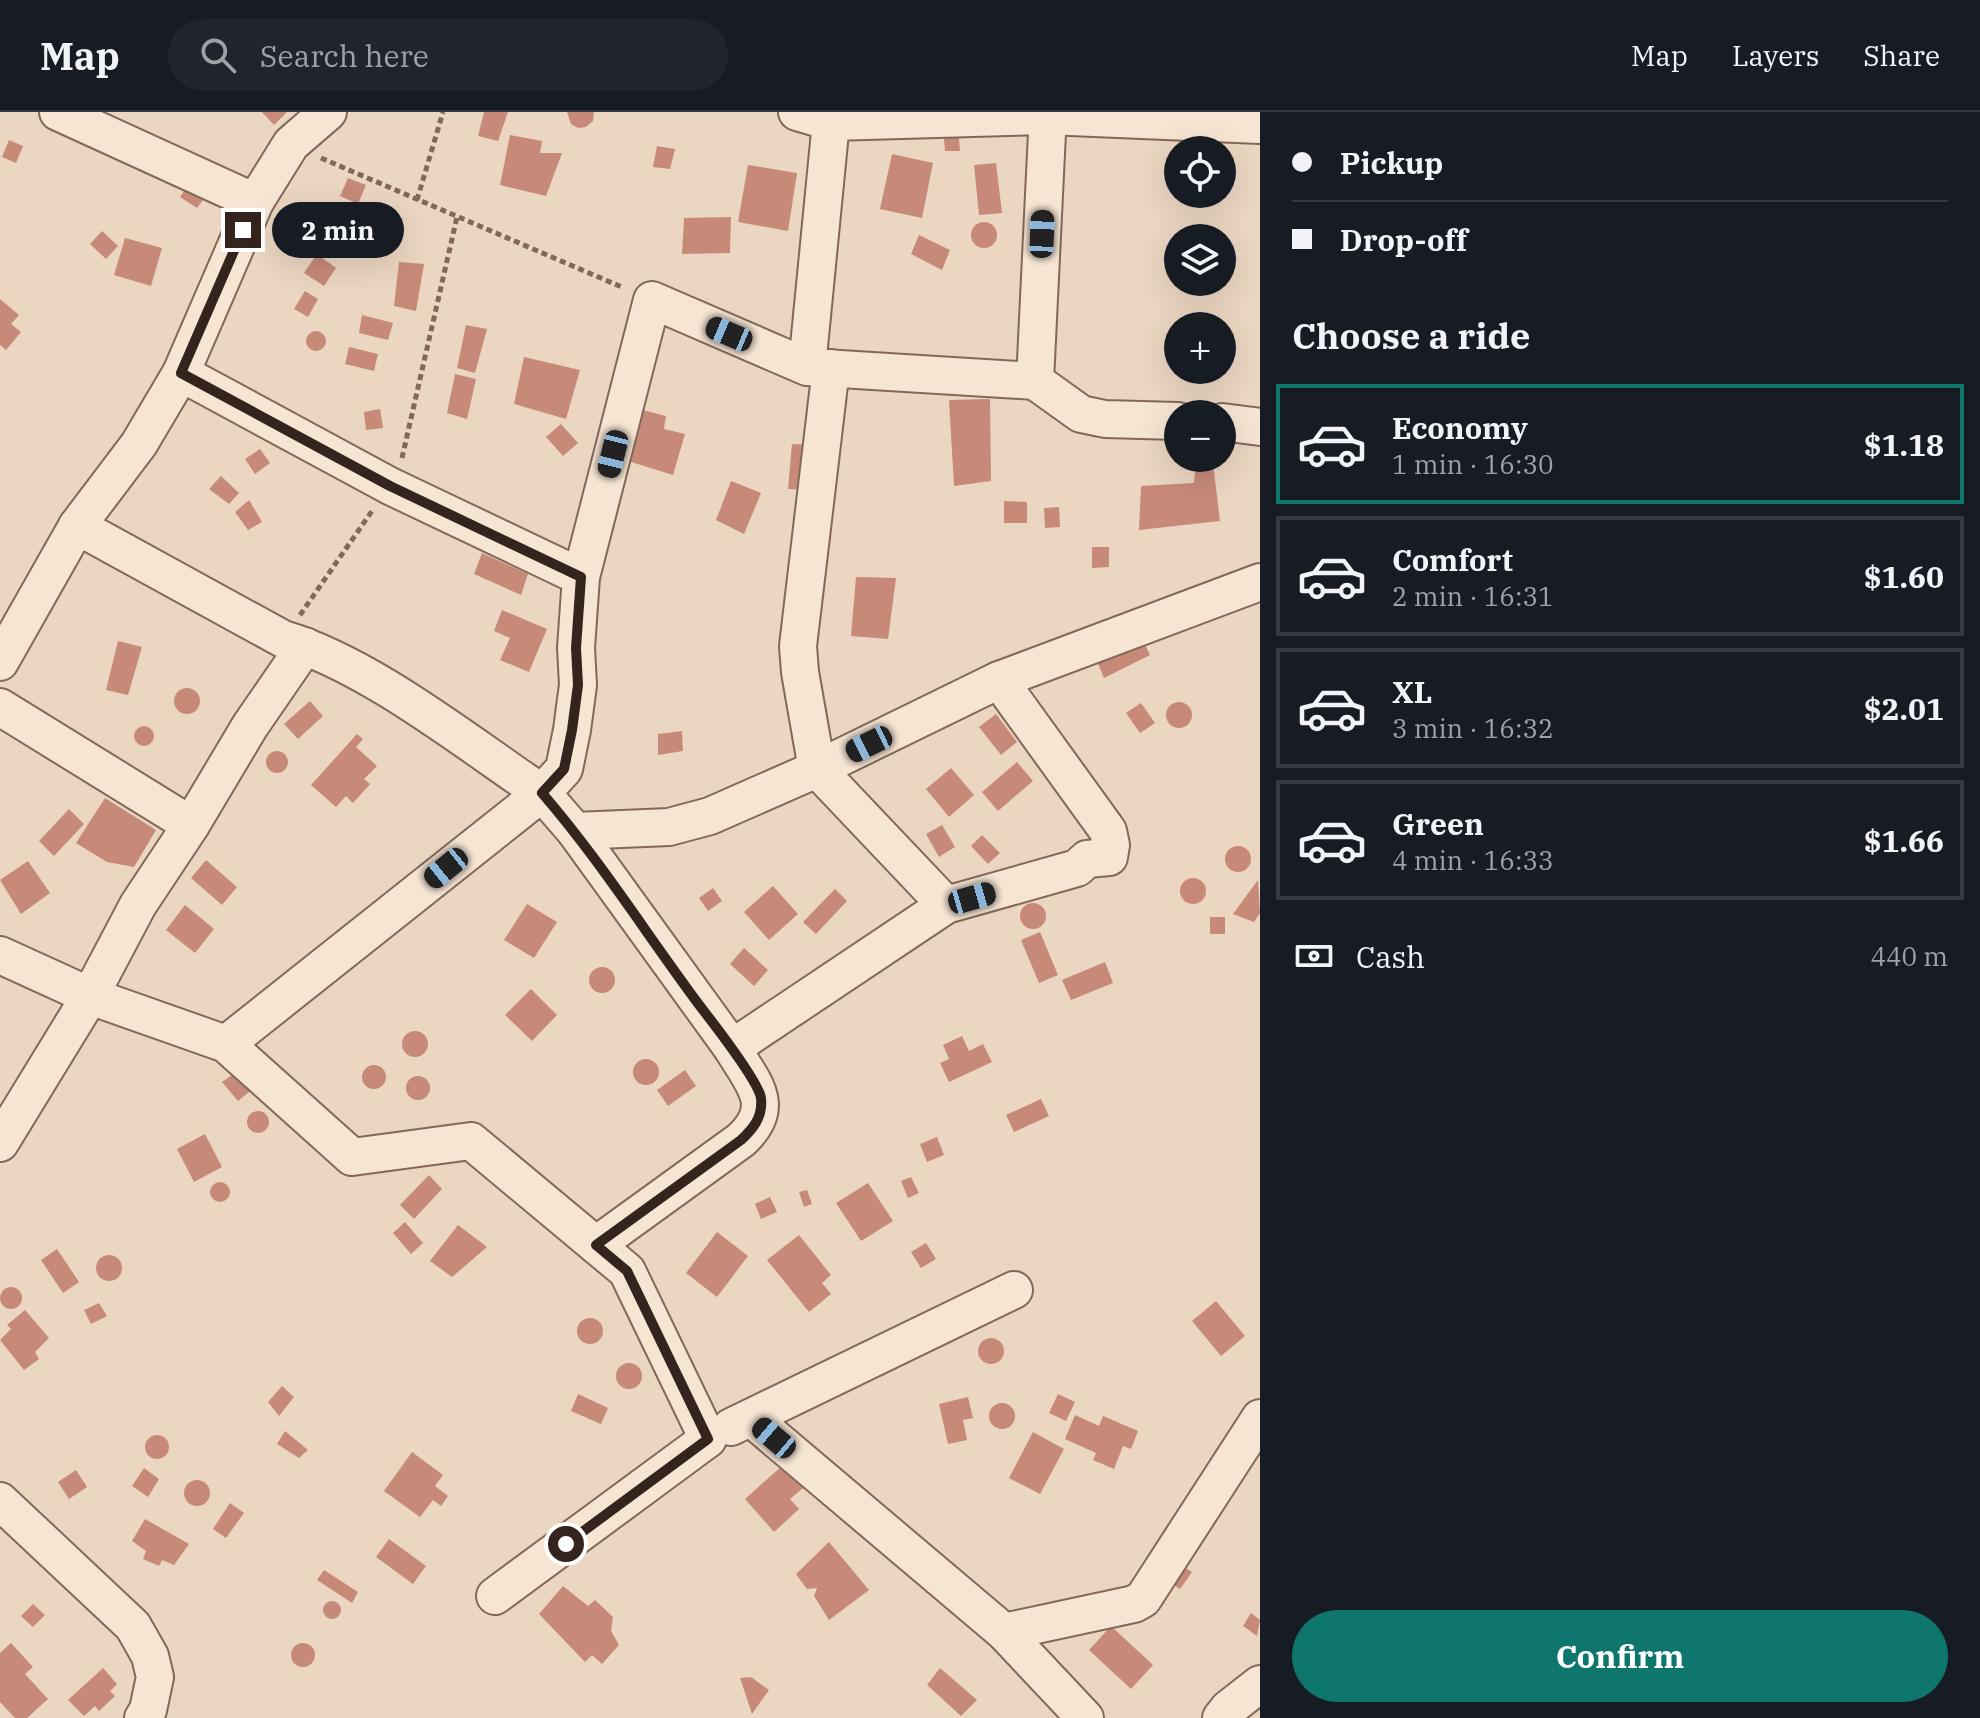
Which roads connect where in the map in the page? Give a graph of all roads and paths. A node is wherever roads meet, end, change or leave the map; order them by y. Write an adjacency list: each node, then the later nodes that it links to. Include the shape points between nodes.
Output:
1 (58, 112): 9 (street)
2 (328, 112): 7 (street)
3 (443, 112): 8 (path)
4 (1047, 114): 5 (street); 6 (street); 14 (street)
5 (814, 117): 12 (street)
6 (1260, 125)
7 (291, 144): 8 (path); 9 (street)
8 (417, 200): 10 (path)
9 (255, 202): 13 (street)
10 (457, 217): 11 (path); 18 (path, via 409,433)
11 (652, 300): 12 (street); 20 (street)
12 (819, 368): 14 (street); 26 (street, via 798,646)
13 (181, 373): 18 (street); 19 (street, via 139,444)
14 (1035, 381): 15 (street, via 1081,414)
15 (1164, 421)
16 (1236, 424): 17 (street)
17 (1260, 427)
18 (390, 486): 20 (street); 22 (path)
19 (77, 526): 22 (street); 23 (street)
20 (581, 577): 27 (street, via 572,730 564,769)
21 (1260, 582): 24 (street)
22 (294, 642): 27 (street, via 384,686); 28 (street)
23 (0, 662)
24 (999, 680): 26 (street); 30 (street, via 1108,831 1109,857 1087,859 1077,868)
25 (0, 707): 28 (street)
26 (817, 769): 29 (street, via 710,816 669,827); 30 (street)
27 (542, 793): 29 (street); 33 (street)
28 (191, 825): 32 (street, via 138,905)
29 (575, 831): 34 (street)
30 (946, 905): 34 (street)
31 (0, 955): 32 (street)
32 (90, 996): 33 (street); 35 (street)
33 (226, 1044): 36 (street, via 352,1157 471,1141)
34 (732, 1048): 36 (street, via 761,1095 754,1127)
35 (0, 1143)
36 (596, 1245): 40 (street, via 627,1271)
37 (1014, 1290): 38 (street)
38 (751, 1418): 40 (street); 43 (street)
39 (1260, 1418): 43 (street, via 1143,1599)
40 (708, 1439): 42 (street)
41 (0, 1501): 45 (street, via 133,1626 155,1677)
42 (495, 1596)
43 (1004, 1632): 46 (street)
44 (1260, 1684): 47 (street)
45 (143, 1718)
46 (1085, 1718)
47 (1221, 1718)

